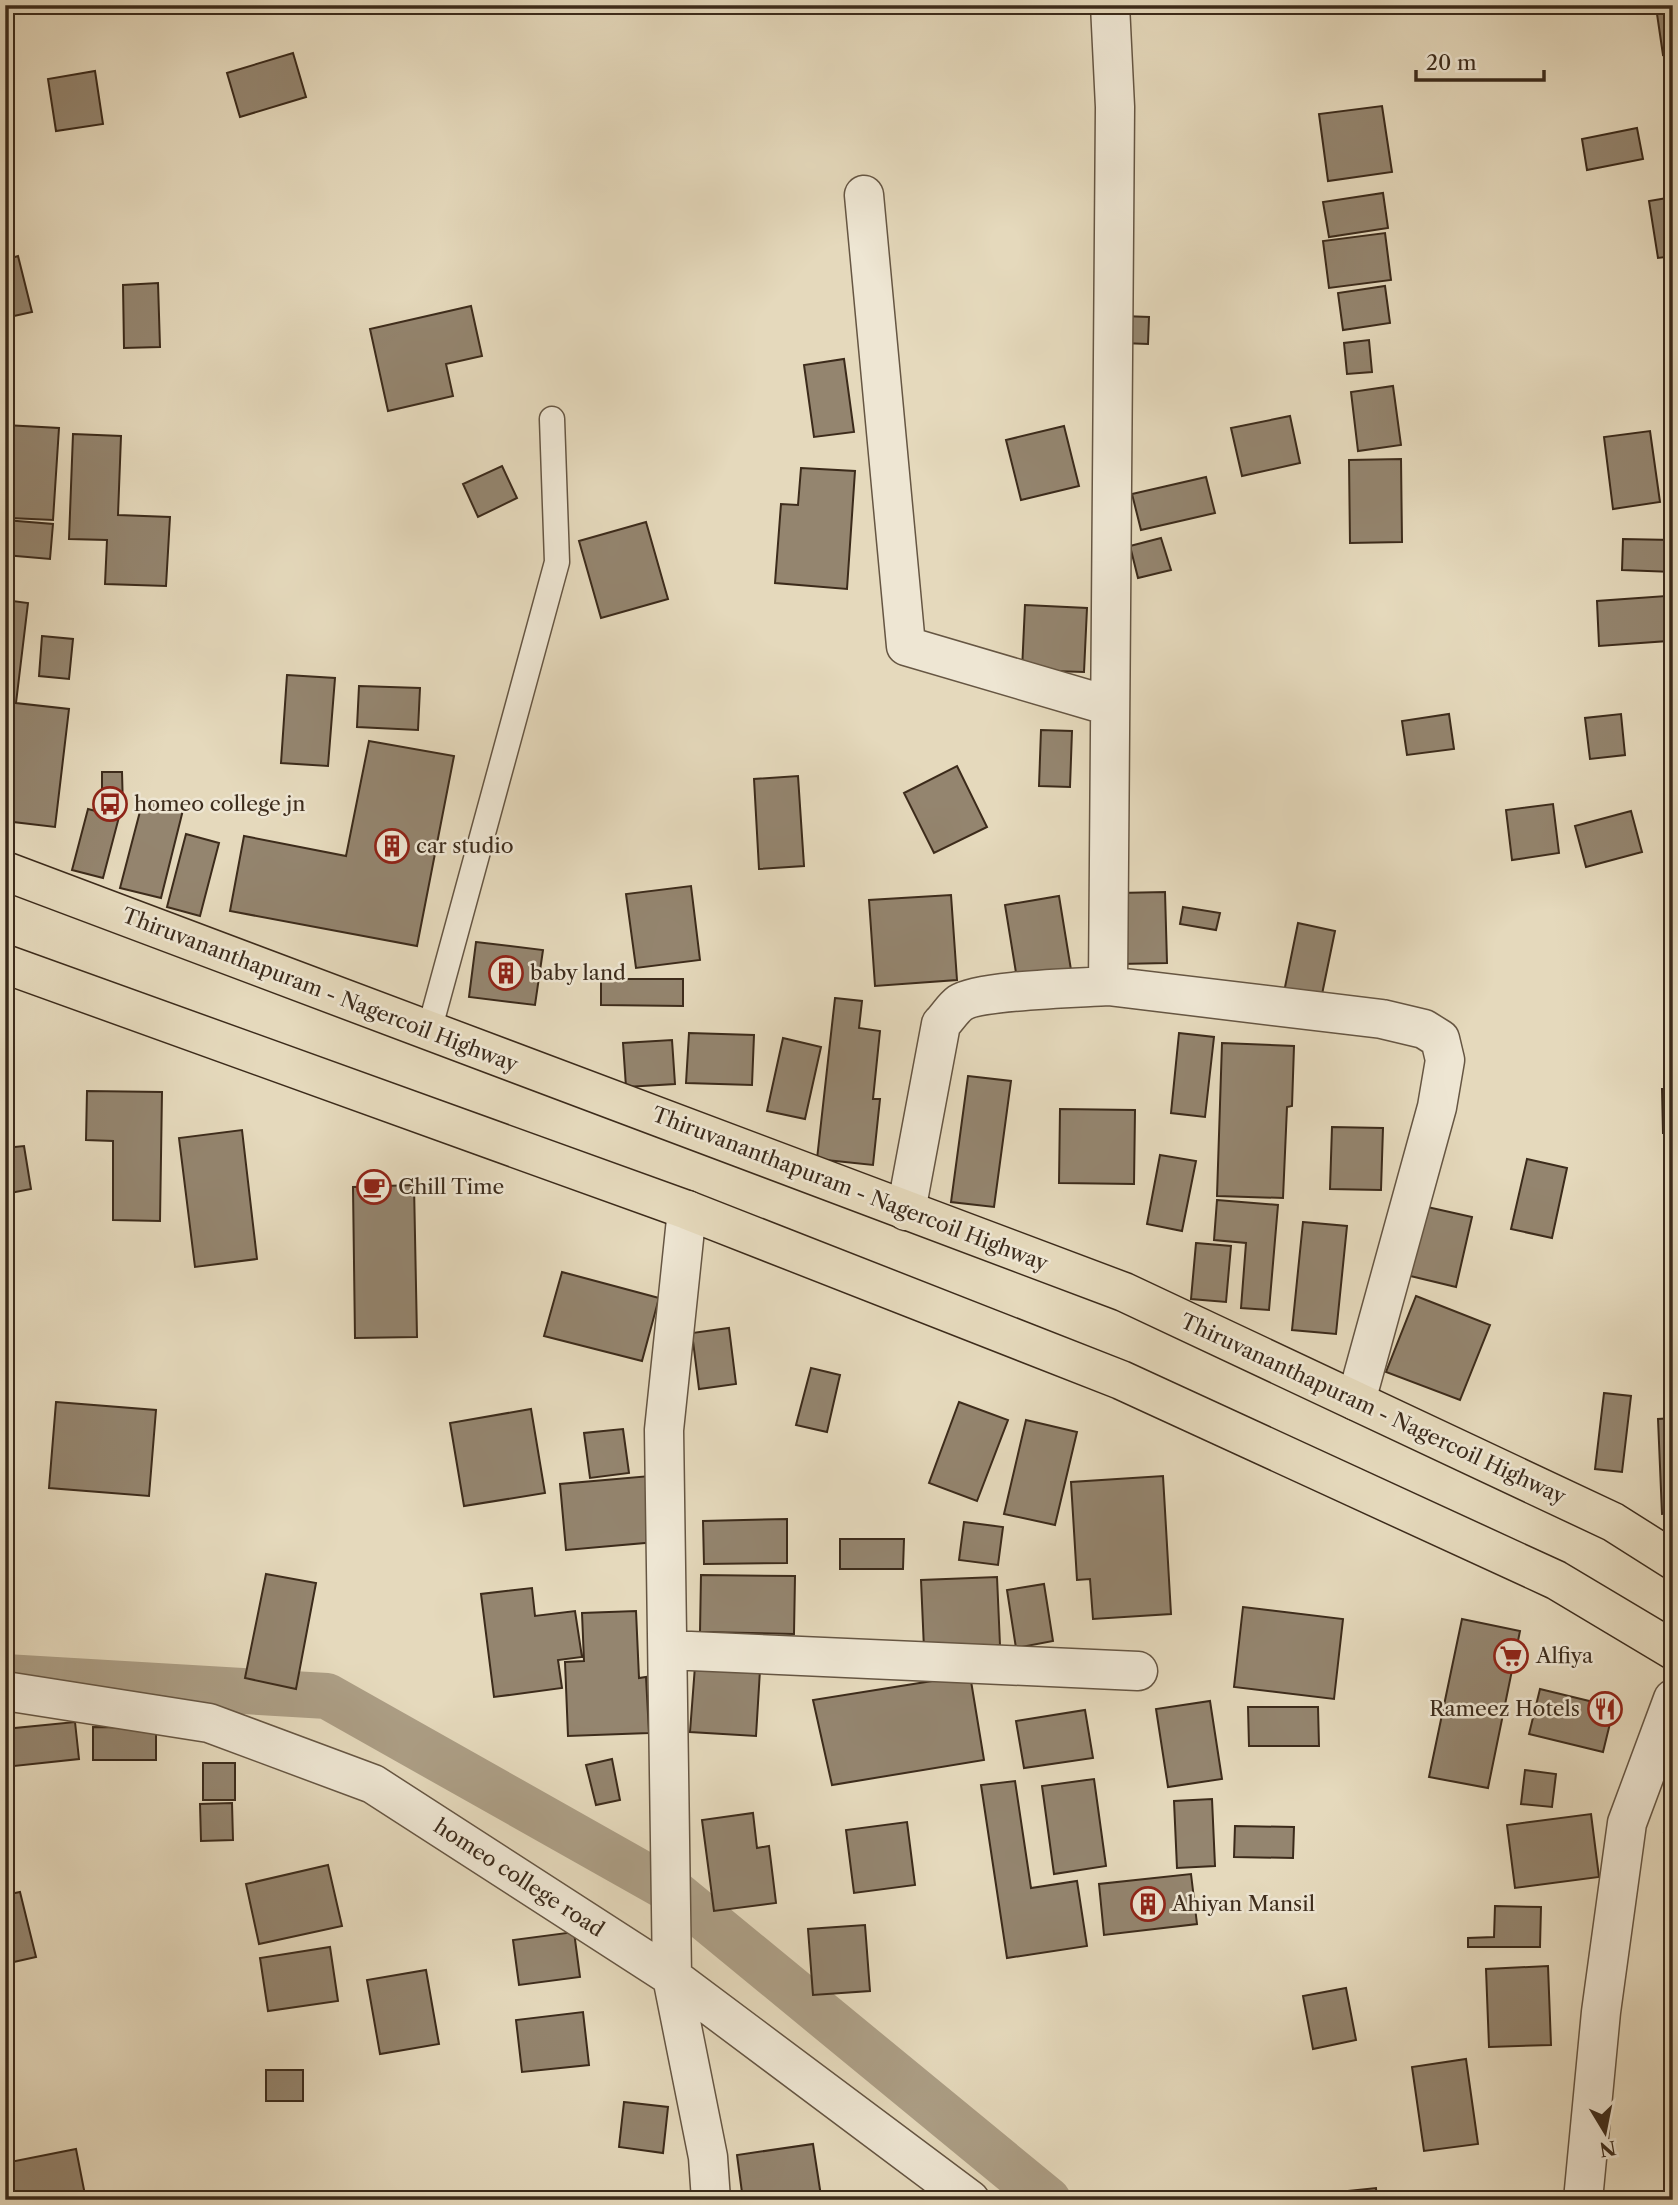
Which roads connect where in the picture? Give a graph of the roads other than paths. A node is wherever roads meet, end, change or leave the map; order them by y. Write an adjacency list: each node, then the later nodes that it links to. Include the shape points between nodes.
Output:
1 (1110, 5): 4 (street, via 1115,107)
2 (864, 195): 4 (street, via 906,646)
3 (552, 419): 8 (lane, via 557,562)
4 (1110, 706): 7 (street)
5 (5, 871): 8 (main road, Thiruvananthapuram - Nagercoil Highway)
6 (5, 964): 9 (main road)
7 (1108, 986): 10 (street, via 978,997 960,1003 941,1024); 11 (street, via 1382,1019 1424,1028 1440,1040 1445,1060 1437,1107)
8 (429, 1031): 10 (main road, Thiruvananthapuram - Nagercoil Highway)
9 (687, 1210): 13 (street, via 664,1430); 14 (main road, via 1121,1380 1556,1580)
10 (906, 1211): 11 (main road, Thiruvananthapuram - Nagercoil Highway, via 1124,1292)
11 (1356, 1401): 12 (main road, Thiruvananthapuram - Nagercoil Highway, via 1614,1522)
12 (1673, 1560)
13 (668, 1650): 15 (street); 18 (street)
14 (1673, 1650)
15 (1138, 1671)
16 (5, 1691): 18 (street, homeo college road, via 209,1723 373,1784)
17 (1673, 1699): 21 (street, via 1627,1823 1601,2012)
18 (672, 1977): 19 (street, via 708,2157); 20 (street, homeo college road)
19 (711, 2200)
20 (970, 2200)
21 (1583, 2200)

